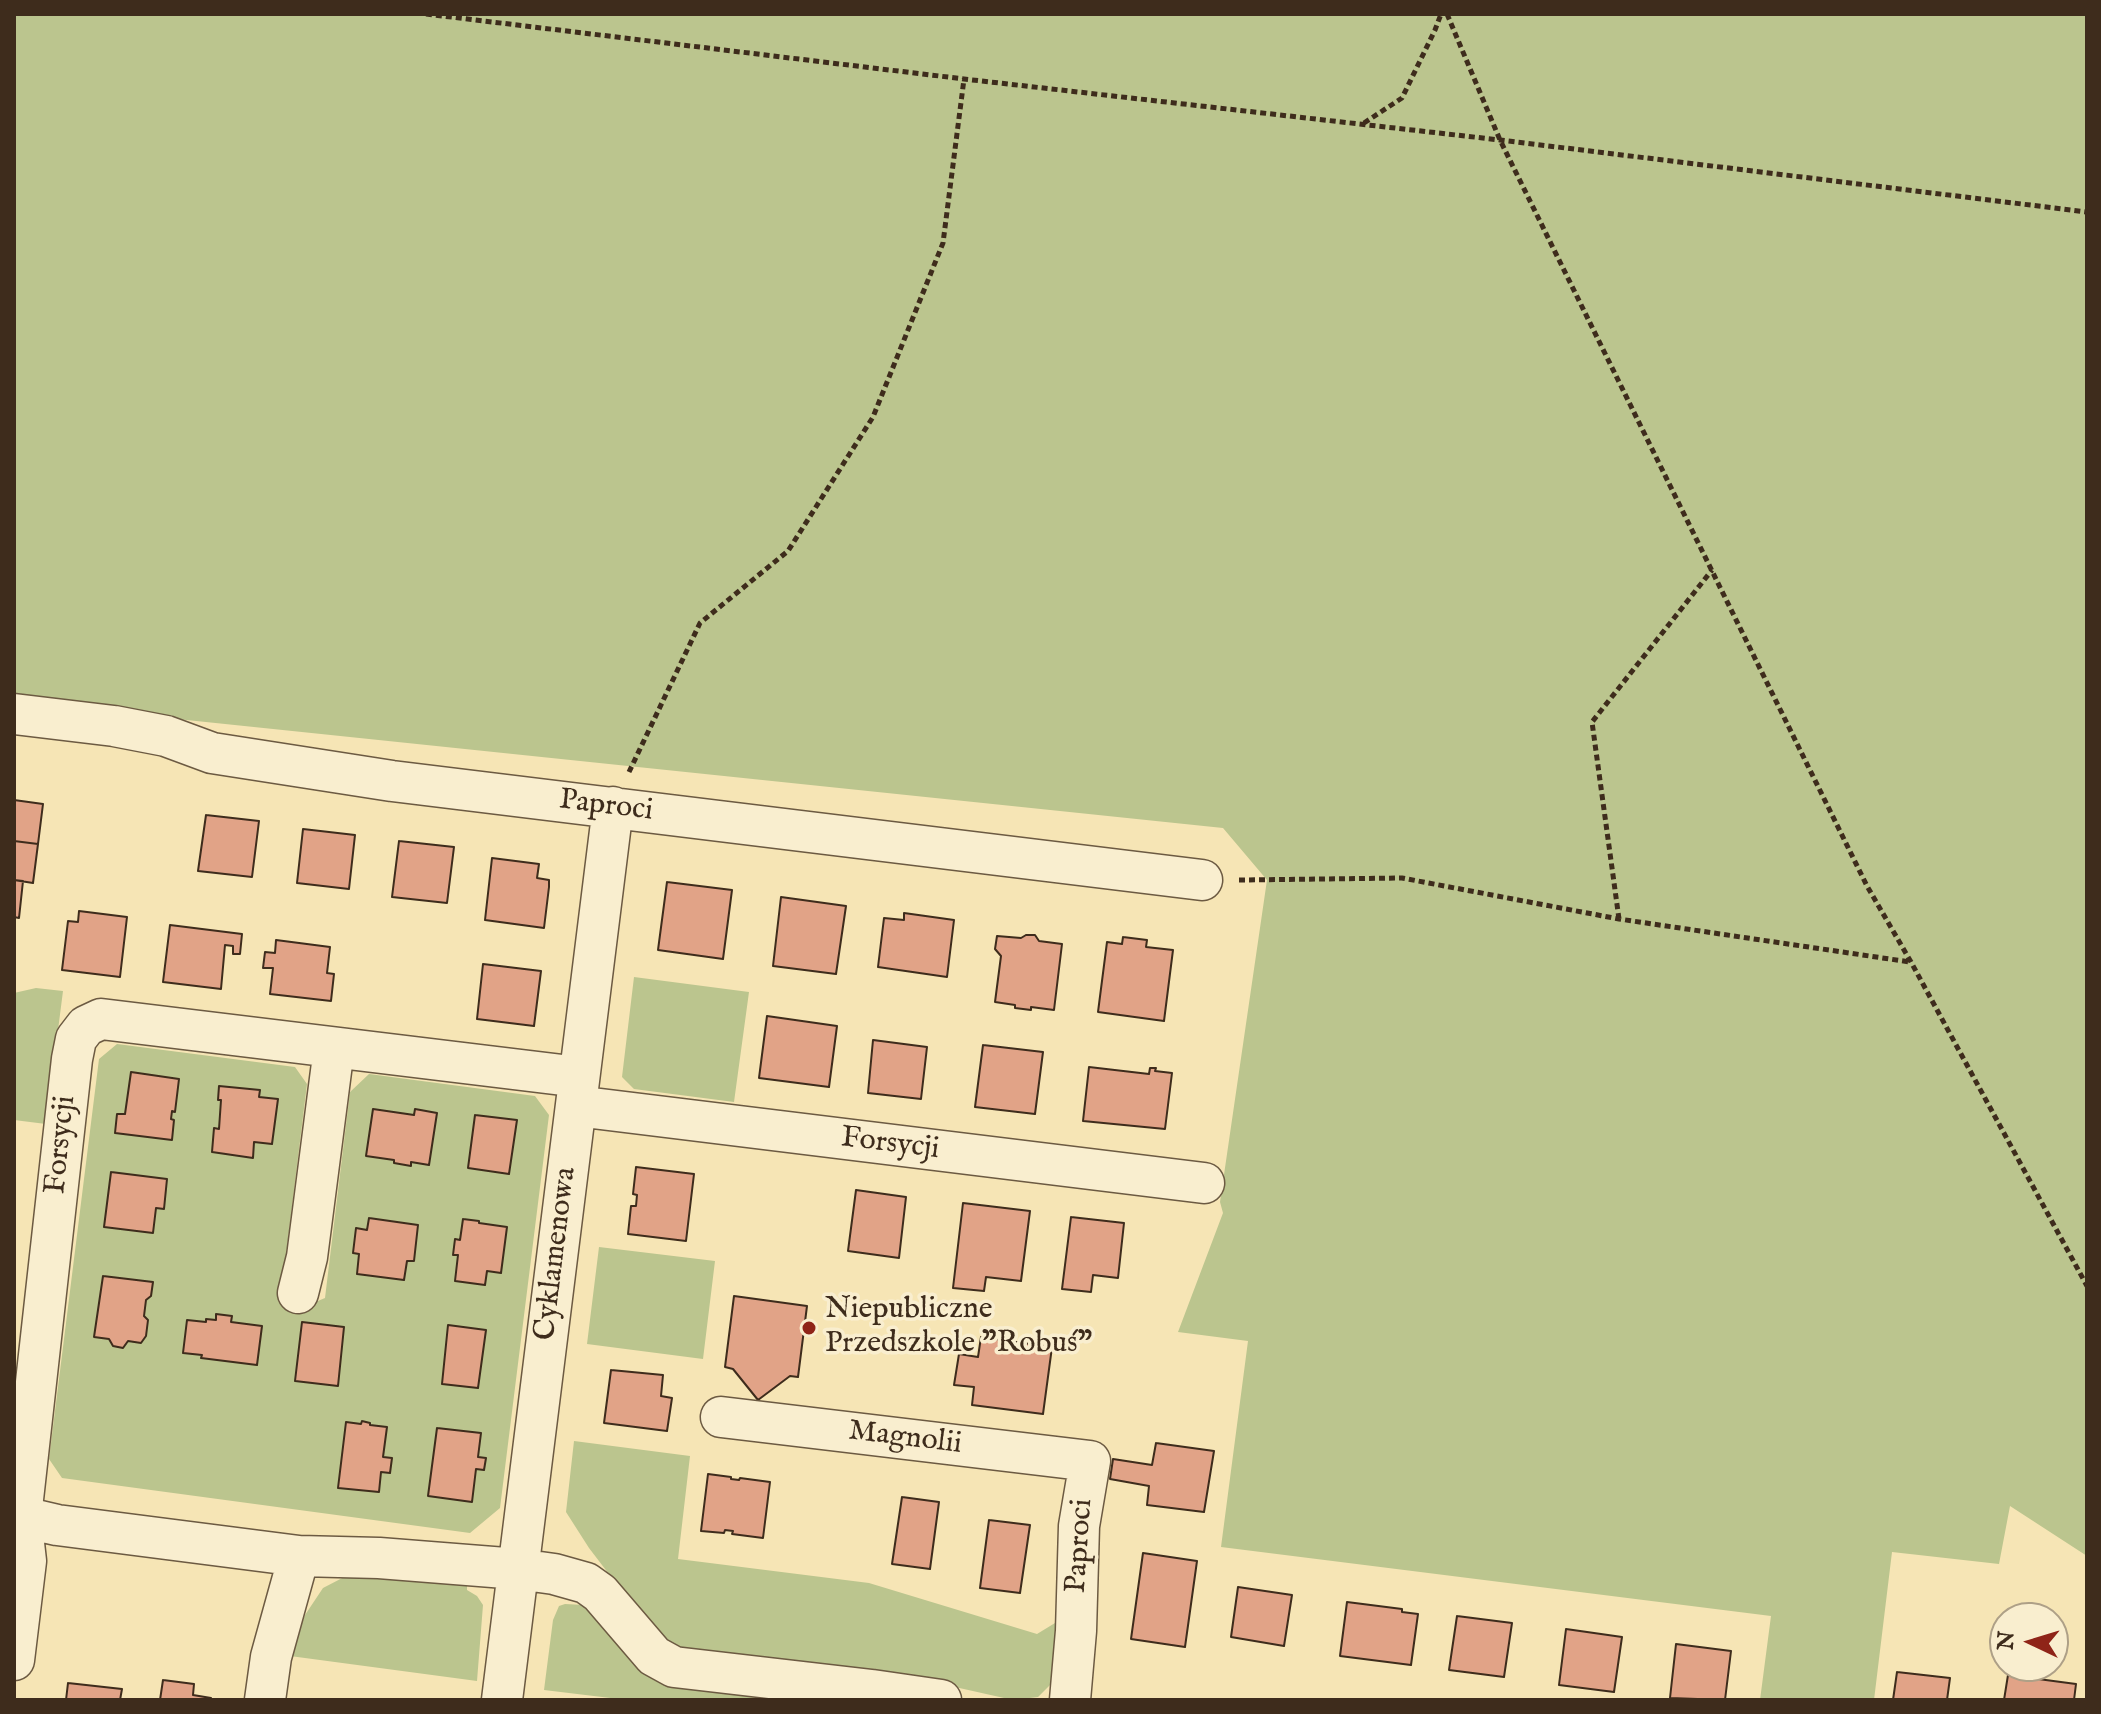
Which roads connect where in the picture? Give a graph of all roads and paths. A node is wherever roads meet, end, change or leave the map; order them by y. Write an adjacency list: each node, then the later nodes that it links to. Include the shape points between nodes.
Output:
1 (426, 14): 4 (path)
2 (1441, 14): 5 (path, via 1402,98)
3 (1447, 14): 6 (path)
4 (964, 79): 5 (path); 10 (path, via 943,243 873,417 788,551 700,623)
5 (1363, 124): 6 (path)
6 (1500, 140): 7 (path); 8 (path)
7 (2087, 212)
8 (1712, 570): 12 (path, via 1592,722); 13 (path, via 1867,886)
9 (14, 714): 10 (street, Paproci, via 114,726 166,736 212,753 392,781)
10 (613, 807): 11 (street, Paproci); 15 (street, Cyklamenowa)
11 (1202, 880): 12 (path, via 1402,878)
12 (1619, 919): 13 (path)
13 (1911, 962): 17 (path)
14 (334, 1048): 15 (street, Forsycji); 18 (street); 21 (street, Forsycji, via 101,1019 76,1039)
15 (578, 1092): 16 (street, Forsycji); 23 (street, Cyklamenowa)
16 (1204, 1183)
17 (2087, 1286)
18 (298, 1293)
19 (721, 1417): 20 (street, Magnolii)
20 (1090, 1461): 29 (street, Paproci, via 1079,1526)
21 (18, 1516): 22 (street); 24 (street, Forsycji, via 26,1561)
22 (299, 1556): 23 (street); 26 (street, via 271,1657)
23 (518, 1569): 25 (street, via 586,1583 654,1656 674,1667); 27 (street, Cyklamenowa)
24 (14, 1660)
25 (871, 1695): 28 (street)
26 (265, 1700)
27 (502, 1700)
28 (941, 1700)
29 (1070, 1700)

